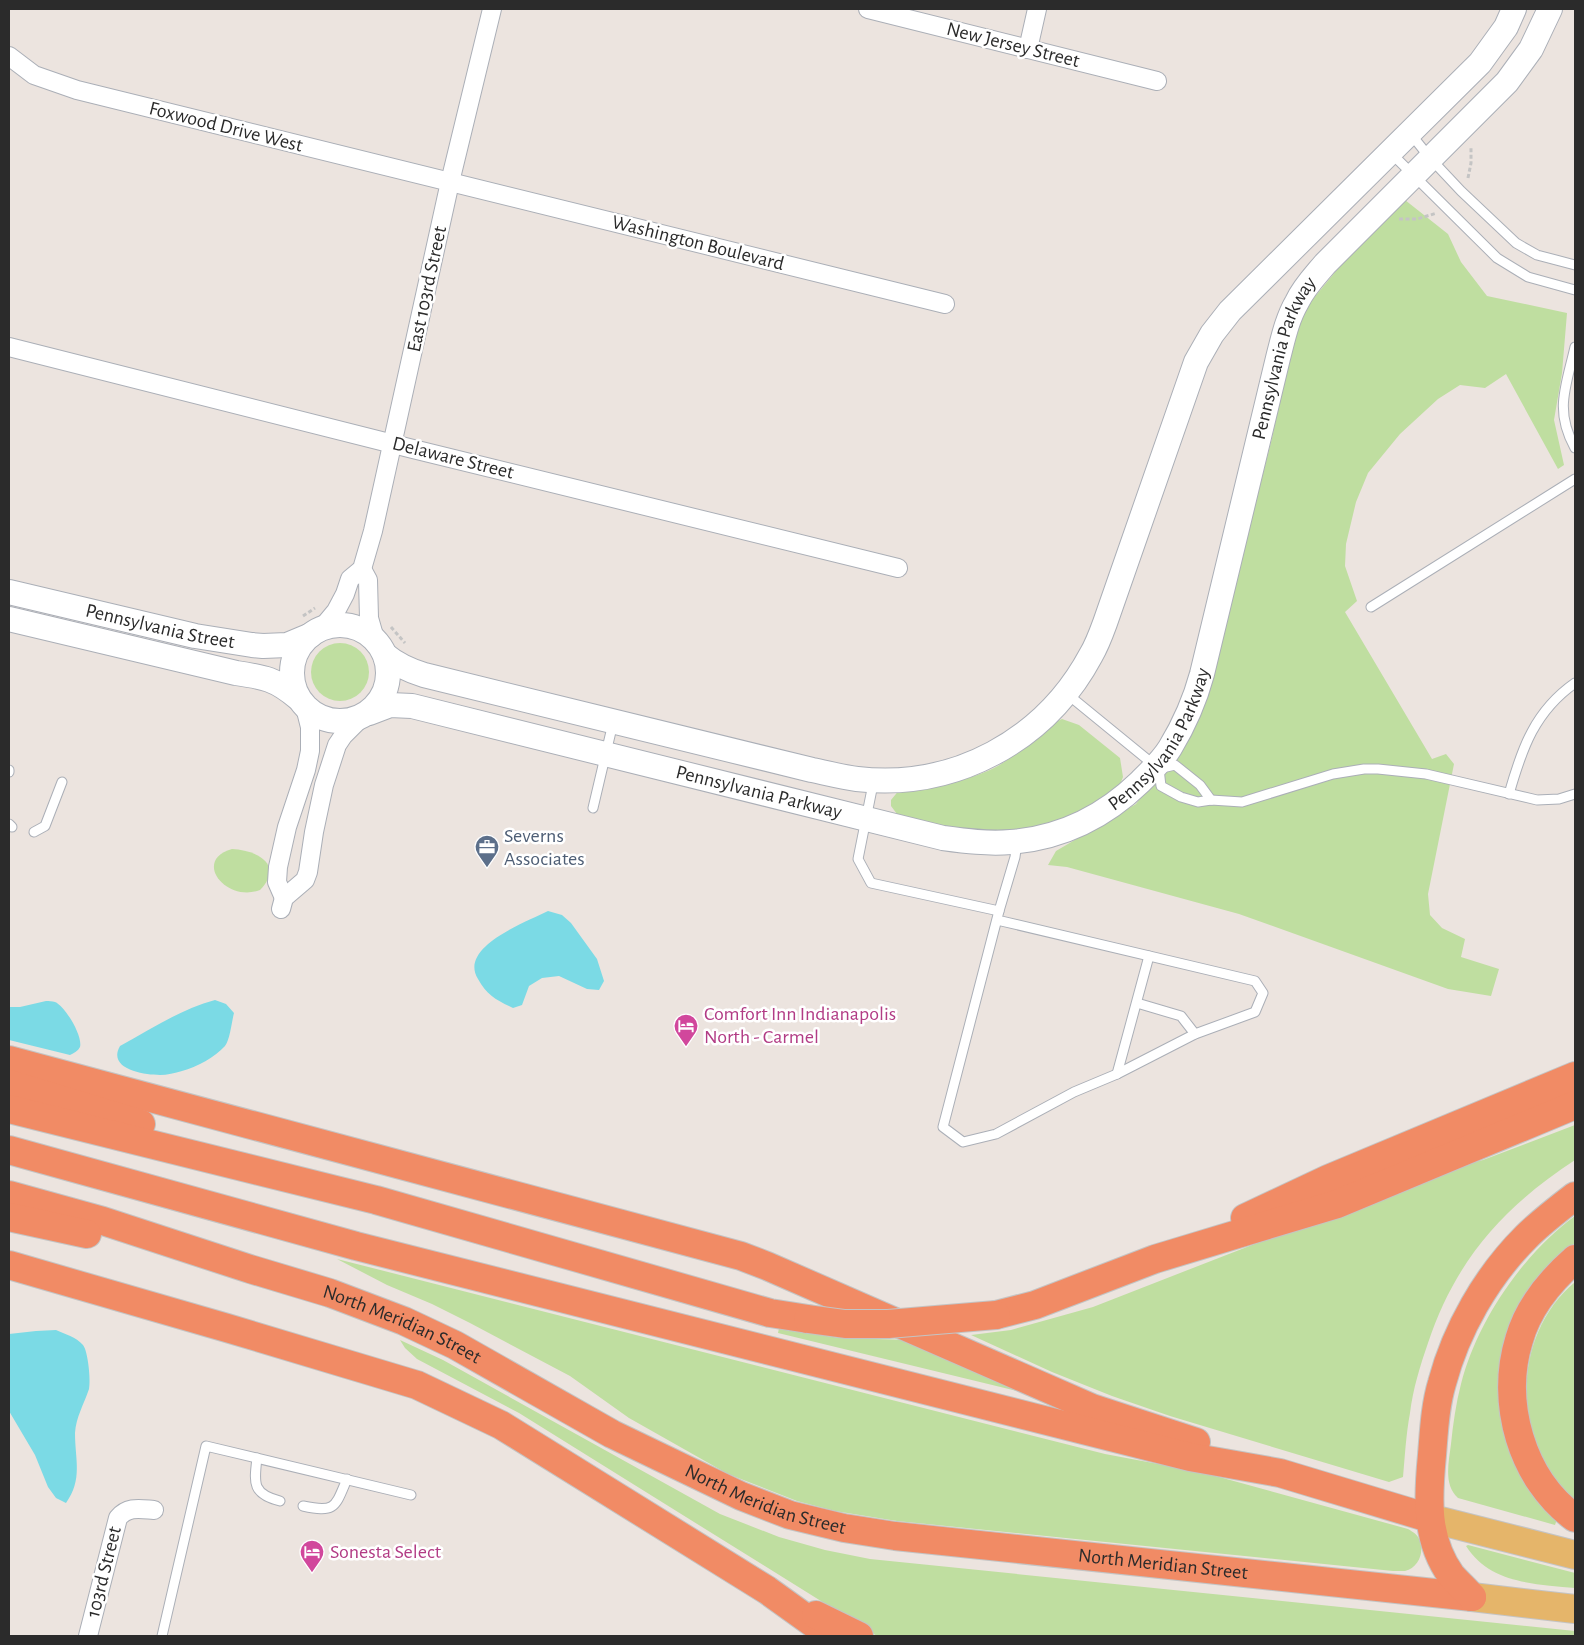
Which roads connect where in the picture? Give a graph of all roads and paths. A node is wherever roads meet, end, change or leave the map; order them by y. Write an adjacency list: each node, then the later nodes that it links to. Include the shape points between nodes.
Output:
1 (492, 9): 13 (street, East 103rd Street)
2 (868, 9): 6 (street, New Jersey Street)
3 (1038, 9): 6 (street)
4 (1514, 9): 9 (main road, Pennsylvania Parkway, via 1490,51)
5 (1550, 9): 11 (main road, Pennsylvania Parkway, via 1531,49 1507,82)
6 (1028, 49): 8 (street, New Jersey Street)
7 (9, 56): 13 (street, Foxwood Drive West, via 34,75 77,90)
8 (1157, 81)
9 (1410, 133): 10 (main road, Pennsylvania Parkway); 11 (lane)
10 (1390, 152): 12 (lane); 33 (main road, Pennsylvania Parkway, via 1230,310 1203,348 1106,623 1091,655)
11 (1430, 158): 12 (main road, Pennsylvania Parkway); 16 (lane, via 1516,243 1537,255)
12 (1413, 176): 17 (lane, via 1497,258 1528,277); 38 (main road, Pennsylvania Parkway, via 1325,264 1308,283 1293,309 1278,358 1198,687 1178,734)
13 (450, 182): 18 (street, Washington Boulevard); 21 (street, East 103rd Street)
14 (1440, 211): 15 (path, via 1417,219)
15 (1395, 218)
16 (1575, 265)
17 (1575, 290)
18 (946, 304)
19 (9, 347): 21 (street, Delaware Street)
20 (1575, 347): 22 (lane, via 1563,411 1568,435)
21 (392, 444): 24 (street, Delaware Street); 25 (street, East 103rd Street)
22 (1575, 448)
23 (1575, 480): 27 (lane)
24 (898, 568)
25 (362, 569): 29 (street, East 103rd Street, via 350,579 336,611); 30 (street, via 368,580 369,618)
26 (9, 592): 29 (main road, Pennsylvania Street, via 195,636 262,646 287,645)
27 (1371, 607)
28 (9, 620): 34 (main road, Pennsylvania Street, via 270,680)
29 (312, 622): 30 (main road, via 349,626); 34 (main road, via 294,659 292,679)
30 (383, 639): 31 (path); 35 (main road, via 389,673 385,691 376,707); 36 (main road, Pennsylvania Parkway, via 396,664 406,670)
31 (406, 644)
32 (1575, 683): 41 (lane, via 1546,709 1530,733)
33 (1065, 693): 38 (lane); 39 (main road, Pennsylvania Parkway, via 1018,740 980,761 928,776)
34 (302, 702): 35 (main road, via 318,716 333,722); 35 (street, via 310,727 310,751 278,867 277,882 282,904 305,880 308,872 333,754 343,736)
35 (366, 715): 37 (main road, Pennsylvania Parkway, via 390,705 412,706)
36 (614, 721): 37 (lane); 39 (main road, Pennsylvania Parkway, via 838,776)
37 (605, 755): 44 (lane); 45 (main road, Pennsylvania Parkway)
38 (1158, 768): 43 (lane, via 1175,765 1200,785); 43 (lane, via 1161,786 1170,792 1198,802); 47 (main road, Pennsylvania Parkway, via 1118,801 1084,823)
39 (874, 779): 45 (lane)
40 (62, 782): 46 (lane, via 45,826)
41 (1510, 794): 42 (lane, via 1537,800); 43 (lane, via 1408,772 1364,769 1322,777 1242,802)
42 (1575, 794)
43 (1211, 800)
44 (593, 808)
45 (866, 819): 47 (main road, Pennsylvania Parkway, via 962,841); 48 (lane, via 858,859 871,883)
46 (34, 832)
47 (1017, 842): 48 (lane)
48 (998, 915): 49 (lane); 53 (lane, via 943,1127 963,1142 996,1134 1074,1092)
49 (1149, 956): 50 (lane); 51 (lane, via 1255,981 1263,993 1255,1012)
50 (1137, 1003): 51 (lane, via 1181,1016); 53 (lane)
51 (1195, 1034): 53 (lane)
52 (9, 1060): 70 (highway, via 741,1256 1092,1408 1205,1444)
53 (1117, 1074)
54 (1575, 1076): 63 (highway, via 1328,1179)
55 (9, 1084): 61 (highway, via 252,1156)
56 (1575, 1105): 63 (highway, via 1337,1204)
57 (9, 1109): 61 (highway)
58 (9, 1150): 70 (highway, via 545,1295 1190,1458)
59 (9, 1195): 66 (highway, North Meridian Street, via 103,1221)
60 (1575, 1196): 76 (highway, via 1551,1214 1502,1263 1464,1324 1442,1384 1435,1418)
61 (376, 1200): 63 (highway, bridge, via 770,1312 845,1324 888,1324 996,1315 1035,1305)
62 (9, 1217): 66 (highway)
63 (1155, 1259)
64 (1575, 1259): 77 (highway, via 1542,1293 1529,1315 1519,1338 1513,1365 1512,1395 1514,1417 1524,1452 1552,1497)
65 (9, 1265): 68 (highway)
66 (250, 1269): 80 (highway, North Meridian Street, via 330,1293 455,1345 648,1453 790,1515 895,1536)
67 (9, 1276): 68 (highway)
68 (227, 1328): 79 (highway, via 417,1385 501,1425)
69 (257, 1458): 71 (lane); 73 (lane, via 257,1488 264,1495); 83 (lane, via 206,1446)
70 (1280, 1473): 76 (highway)
71 (347, 1479): 72 (lane); 74 (lane, via 332,1507 319,1510)
72 (410, 1494)
73 (280, 1500)
74 (303, 1506)
75 (154, 1510): 82 (street, 103rd Street, via 133,1509 123,1512 118,1518)
76 (1429, 1518): 78 (main road); 80 (highway, via 1440,1556)
77 (1575, 1518)
78 (1575, 1555)
79 (767, 1590): 84 (highway); 85 (highway)
80 (1472, 1596): 81 (main road, North Meridian Street)
81 (1575, 1609)
82 (88, 1636)
83 (162, 1636)
84 (831, 1636)
85 (859, 1636)

